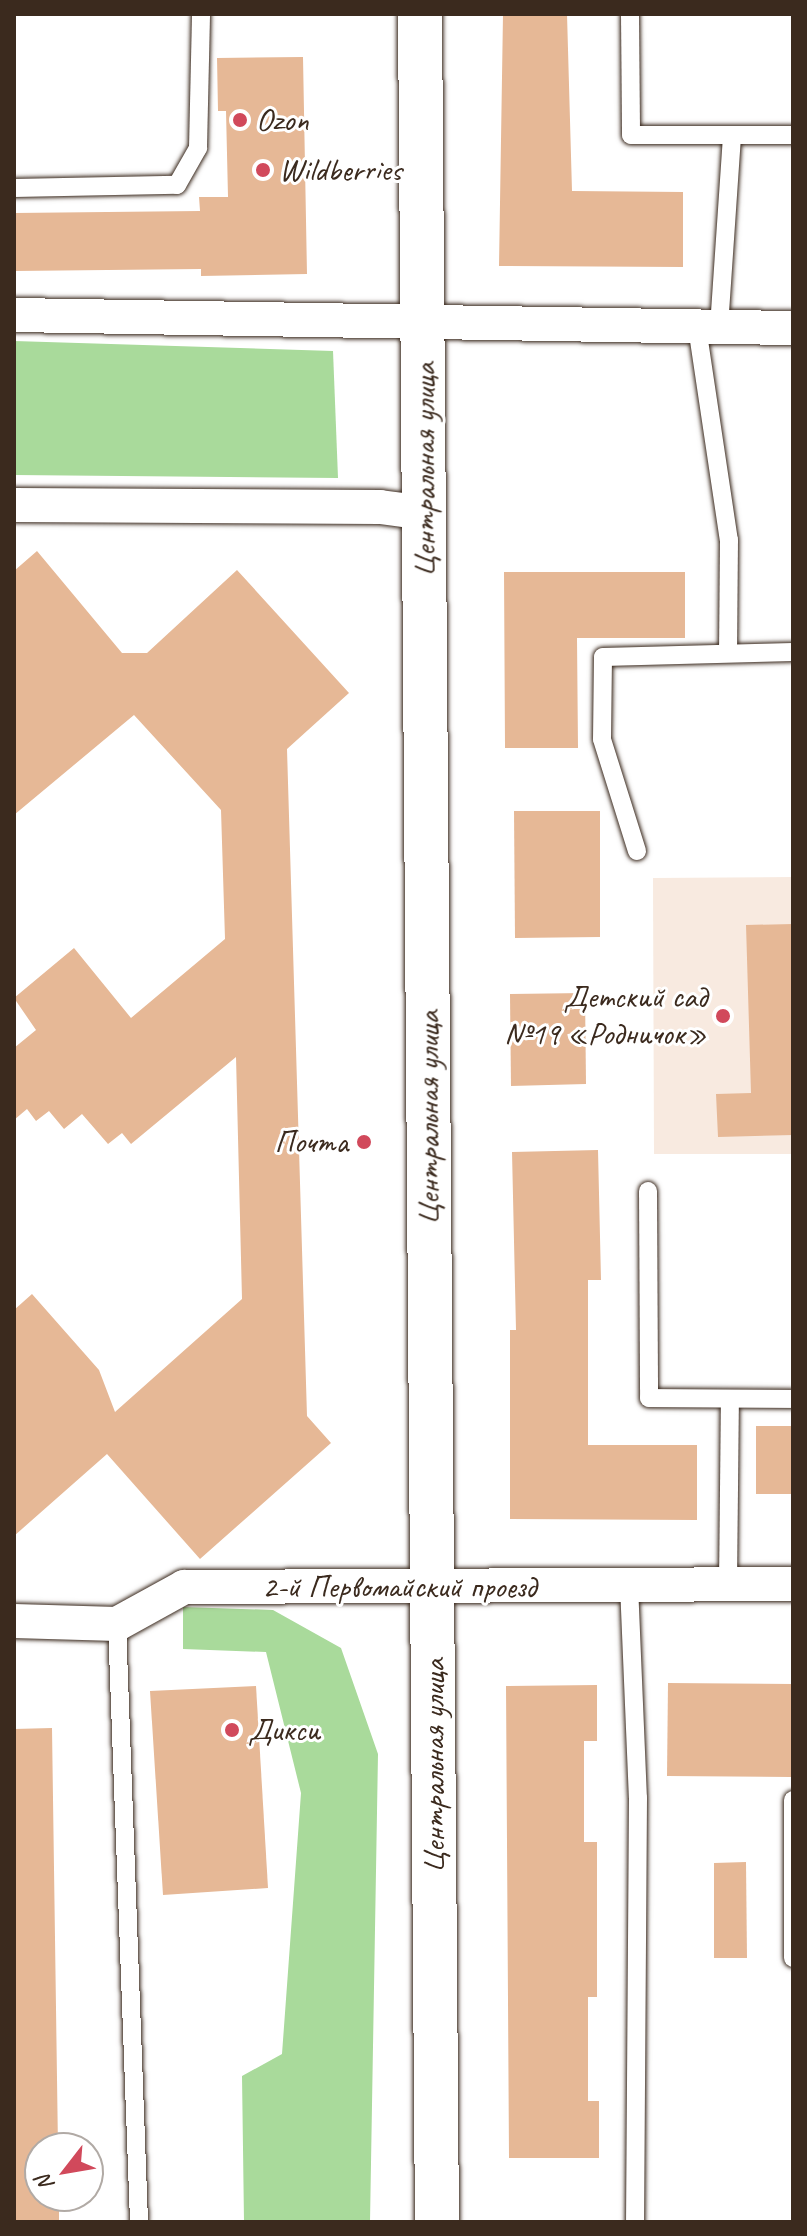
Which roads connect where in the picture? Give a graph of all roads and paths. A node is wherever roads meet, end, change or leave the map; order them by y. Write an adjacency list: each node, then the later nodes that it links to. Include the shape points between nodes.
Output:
1 (201, 14): 6 (lane, via 198,148 177,185)
2 (420, 14): 8 (main road, Центральная улица)
3 (630, 14): 4 (lane, via 631,135)
4 (732, 135): 5 (lane); 9 (lane)
5 (793, 135)
6 (14, 188)
7 (14, 315): 8 (street)
8 (424, 321): 9 (street); 12 (main road, Центральная улица)
9 (708, 327): 10 (street); 14 (lane, via 729,540)
10 (793, 328)
11 (14, 505): 12 (street, via 380,507)
12 (425, 513): 22 (main road, Центральная улица)
13 (793, 652): 14 (lane)
14 (728, 653): 15 (lane, via 603,657 602,739)
15 (637, 851)
16 (648, 1191): 17 (lane, via 649,1398)
17 (730, 1399): 18 (lane); 19 (lane)
18 (793, 1399)
19 (728, 1584): 20 (street, 2-й Первомайский проезд); 21 (street, 2-й Первомайский проезд)
20 (793, 1584)
21 (629, 1585): 22 (street, 2-й Первомайский проезд); 29 (lane, via 638,1798)
22 (433, 1587): 24 (street, 2-й Первомайский проезд, via 184,1587); 28 (main road, Центральная улица)
23 (14, 1621): 24 (street)
24 (117, 1624): 27 (lane)
25 (793, 1800): 26 (lane)
26 (793, 1958)
27 (139, 2222)
28 (437, 2222)
29 (635, 2222)

